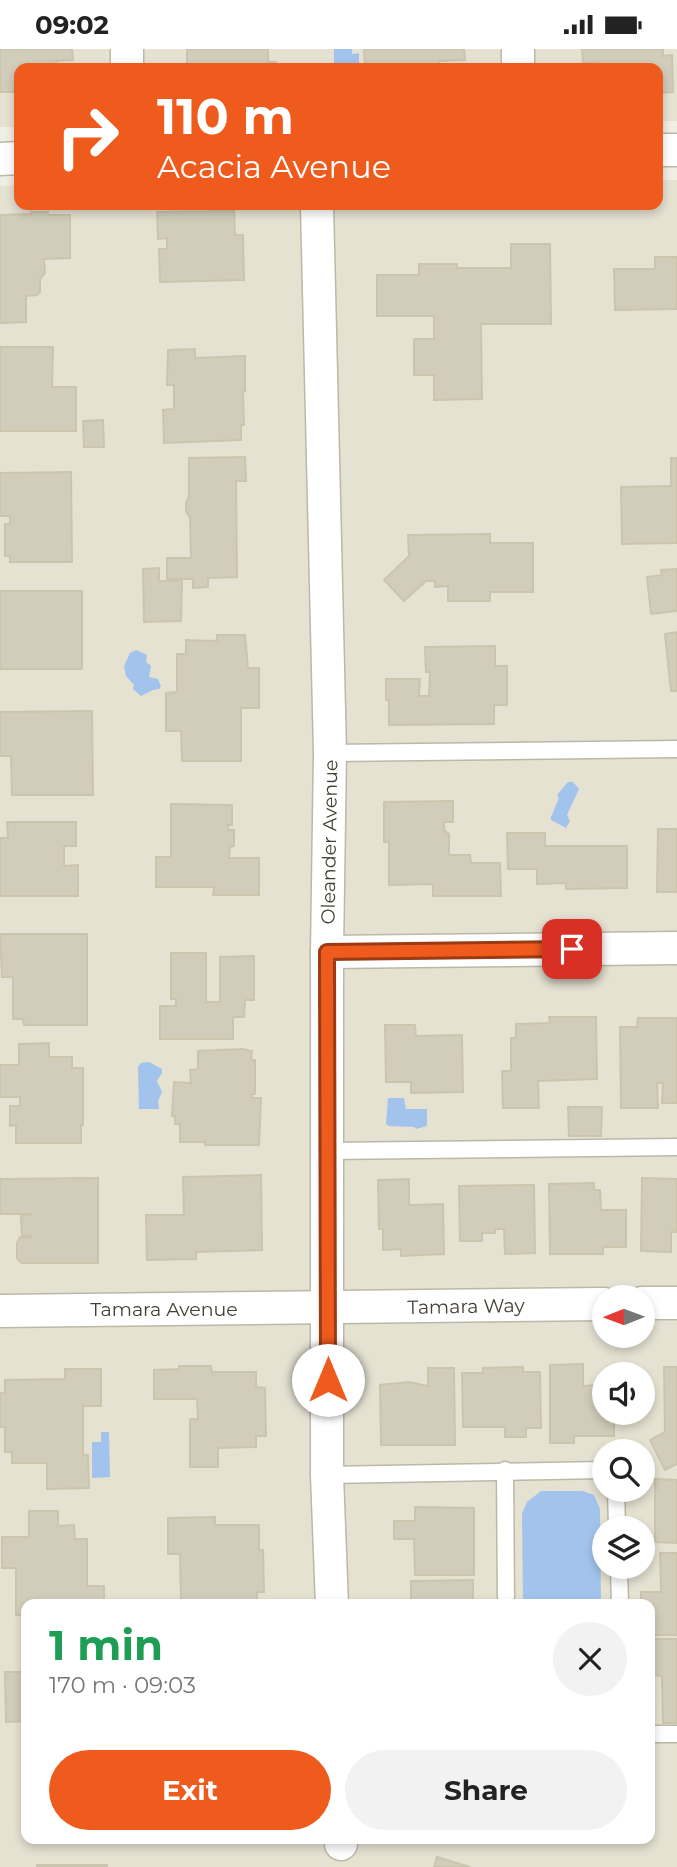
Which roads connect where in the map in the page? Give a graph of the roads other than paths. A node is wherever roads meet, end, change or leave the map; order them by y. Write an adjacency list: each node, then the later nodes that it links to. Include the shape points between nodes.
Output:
1 (317, 210): 3 (street, Oleander Avenue)
2 (677, 749): 3 (lane)
3 (330, 753): 5 (street, Oleander Avenue)
4 (677, 948): 5 (street)
5 (327, 952): 7 (street, Oleander Avenue)
6 (677, 1147): 7 (lane)
7 (327, 1151): 11 (street, Oleander Avenue)
8 (655, 1303): 9 (street)
9 (677, 1303)
10 (592, 1304): 11 (street, Tamara Way)
11 (329, 1308): 12 (street, Tamara Avenue); 15 (street, Oleander Avenue)
12 (0, 1311)
13 (505, 1470): 14 (lane); 15 (lane); 18 (lane)
14 (592, 1470)
15 (327, 1475): 17 (street, Oleander Avenue)
16 (619, 1579): 19 (lane)
17 (332, 1599)
18 (506, 1599)
19 (620, 1599)
20 (655, 1734): 21 (lane)
21 (677, 1734)

